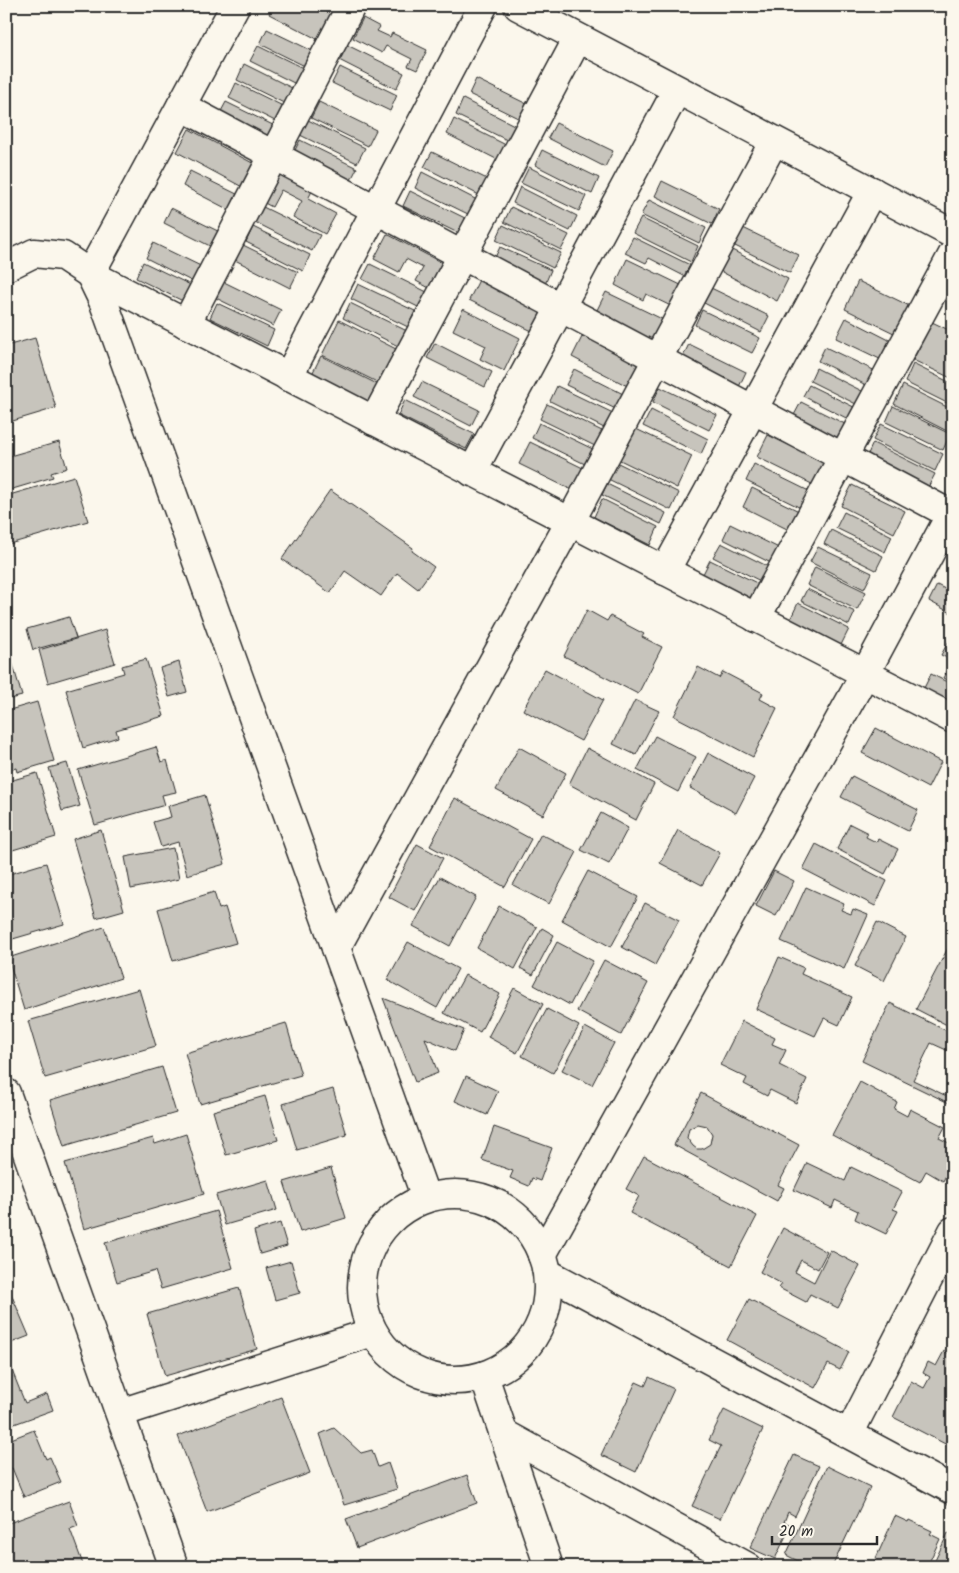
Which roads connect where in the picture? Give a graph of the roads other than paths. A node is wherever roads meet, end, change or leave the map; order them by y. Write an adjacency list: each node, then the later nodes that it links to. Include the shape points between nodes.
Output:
1 (235, 6): 7 (street)
2 (351, 6): 9 (street)
3 (483, 6): 11 (street)
4 (518, 6): 5 (street)
5 (578, 38): 6 (street); 14 (street)
6 (677, 90): 8 (street); 17 (street)
7 (181, 106): 9 (street); 16 (street)
8 (774, 140): 10 (street); 19 (street)
9 (273, 155): 11 (street); 18 (street)
10 (872, 191): 12 (street); 21 (street)
11 (376, 210): 14 (street); 20 (street)
12 (953, 234)
13 (953, 254): 23 (street)
14 (462, 256): 17 (street); 22 (street)
15 (6, 266): 16 (street, via 34,253 63,256)
16 (90, 274): 18 (street); 31 (street, via 104,303)
17 (561, 308): 19 (street); 24 (street)
18 (186, 324): 20 (street)
19 (658, 359): 21 (street); 25 (street)
20 (288, 377): 22 (street)
21 (752, 410): 23 (street); 27 (street)
22 (374, 421): 24 (street)
23 (843, 457): 26 (street); 28 (street)
24 (472, 472): 25 (street)
25 (570, 522): 27 (street); 31 (street)
26 (950, 522): 29 (street)
27 (665, 571): 28 (street)
28 (756, 618): 29 (street)
29 (865, 674): 30 (street); 35 (street)
30 (953, 719)
31 (336, 948): 33 (street)
32 (6, 1093): 38 (street)
33 (426, 1198): 35 (street, via 439,1194 481,1196 510,1210 538,1242); 36 (street, via 410,1204 383,1226 364,1260 363,1306)
34 (953, 1231): 40 (street)
35 (545, 1264): 37 (street, via 546,1314 535,1337 501,1370); 40 (street)
36 (373, 1332): 37 (street, via 399,1362 429,1378 469,1380); 38 (street)
37 (484, 1376): 39 (street)
38 (120, 1413): 42 (street)
39 (503, 1433): 43 (street); 44 (street)
40 (849, 1434): 41 (street)
41 (953, 1490)
42 (174, 1567)
43 (549, 1567)
44 (748, 1567)

